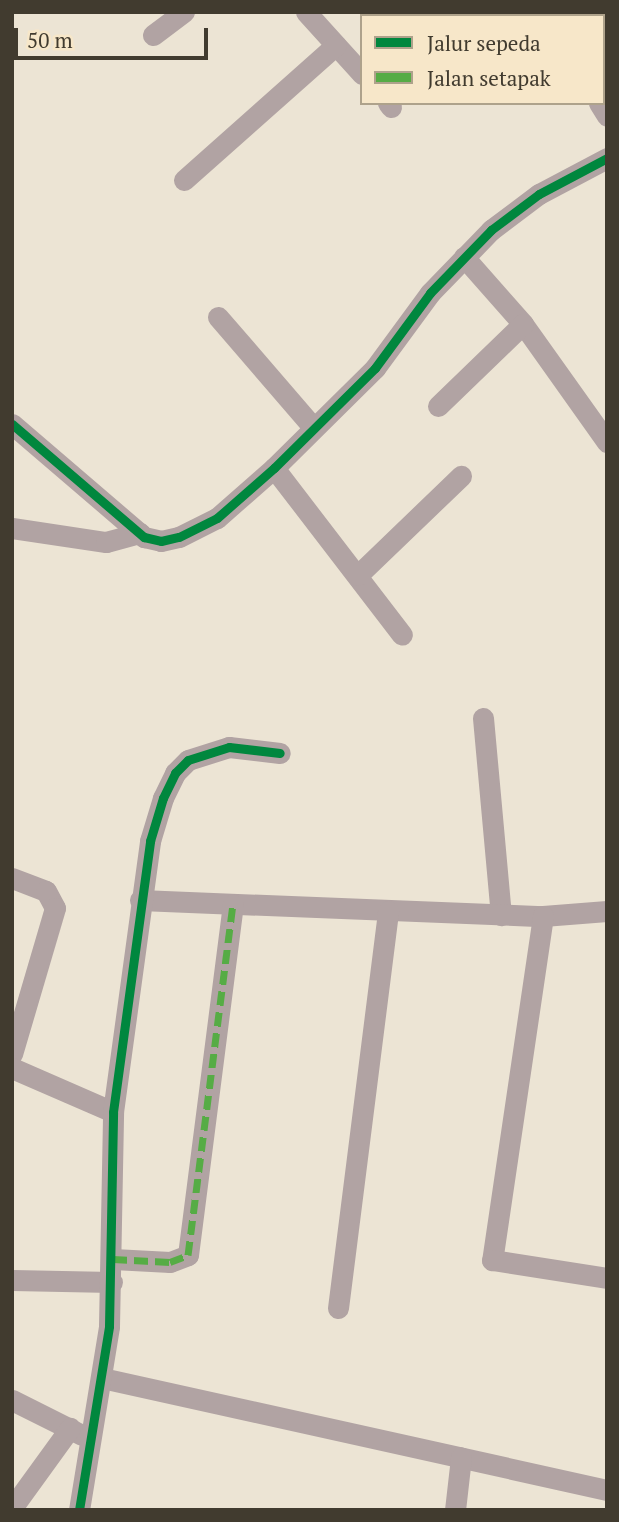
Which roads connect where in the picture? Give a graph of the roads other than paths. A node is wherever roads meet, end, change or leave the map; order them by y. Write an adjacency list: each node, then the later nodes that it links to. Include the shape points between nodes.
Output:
1 (184, 12): 3 (street)
2 (318, 16): 4 (street)
3 (153, 35)
4 (336, 44): 5 (street); 7 (street)
5 (360, 72)
6 (607, 158): 8 (street, via 519,206)
7 (184, 180)
8 (464, 257): 10 (street); 13 (street, via 430,293 375,368)
9 (218, 317): 13 (street)
10 (523, 324): 11 (street); 14 (street)
11 (438, 406)
12 (12, 424): 18 (street)
13 (313, 427): 15 (street)
14 (607, 442)
15 (274, 468): 18 (street, via 217,518 178,537 152,540); 19 (street)
16 (461, 476): 19 (street)
17 (12, 528): 18 (street, via 106,542)
18 (140, 533)
19 (358, 575): 20 (street)
20 (402, 635)
21 (483, 718): 28 (street)
22 (280, 753): 24 (street, via 229,747 188,760 175,773 150,841)
23 (12, 878): 30 (street, via 46,891 55,908)
24 (140, 900): 25 (street); 32 (street)
25 (233, 905): 26 (street); 33 (street, via 188,1255 170,1262)
26 (388, 911): 28 (street); 37 (street)
27 (607, 911): 29 (street)
28 (501, 915): 29 (street)
29 (544, 916): 34 (street, via 492,1260)
30 (12, 1054)
31 (12, 1068): 32 (street)
32 (113, 1112): 33 (street)
33 (113, 1259): 36 (street)
34 (607, 1278)
35 (12, 1280): 36 (street)
36 (112, 1282): 38 (street)
37 (338, 1308)
38 (102, 1378): 41 (street); 42 (street)
39 (12, 1400): 40 (street)
40 (70, 1428): 41 (street); 44 (street)
41 (91, 1439): 45 (street)
42 (461, 1457): 43 (street); 46 (street)
43 (607, 1490)
44 (12, 1508)
45 (79, 1510)
46 (455, 1510)

